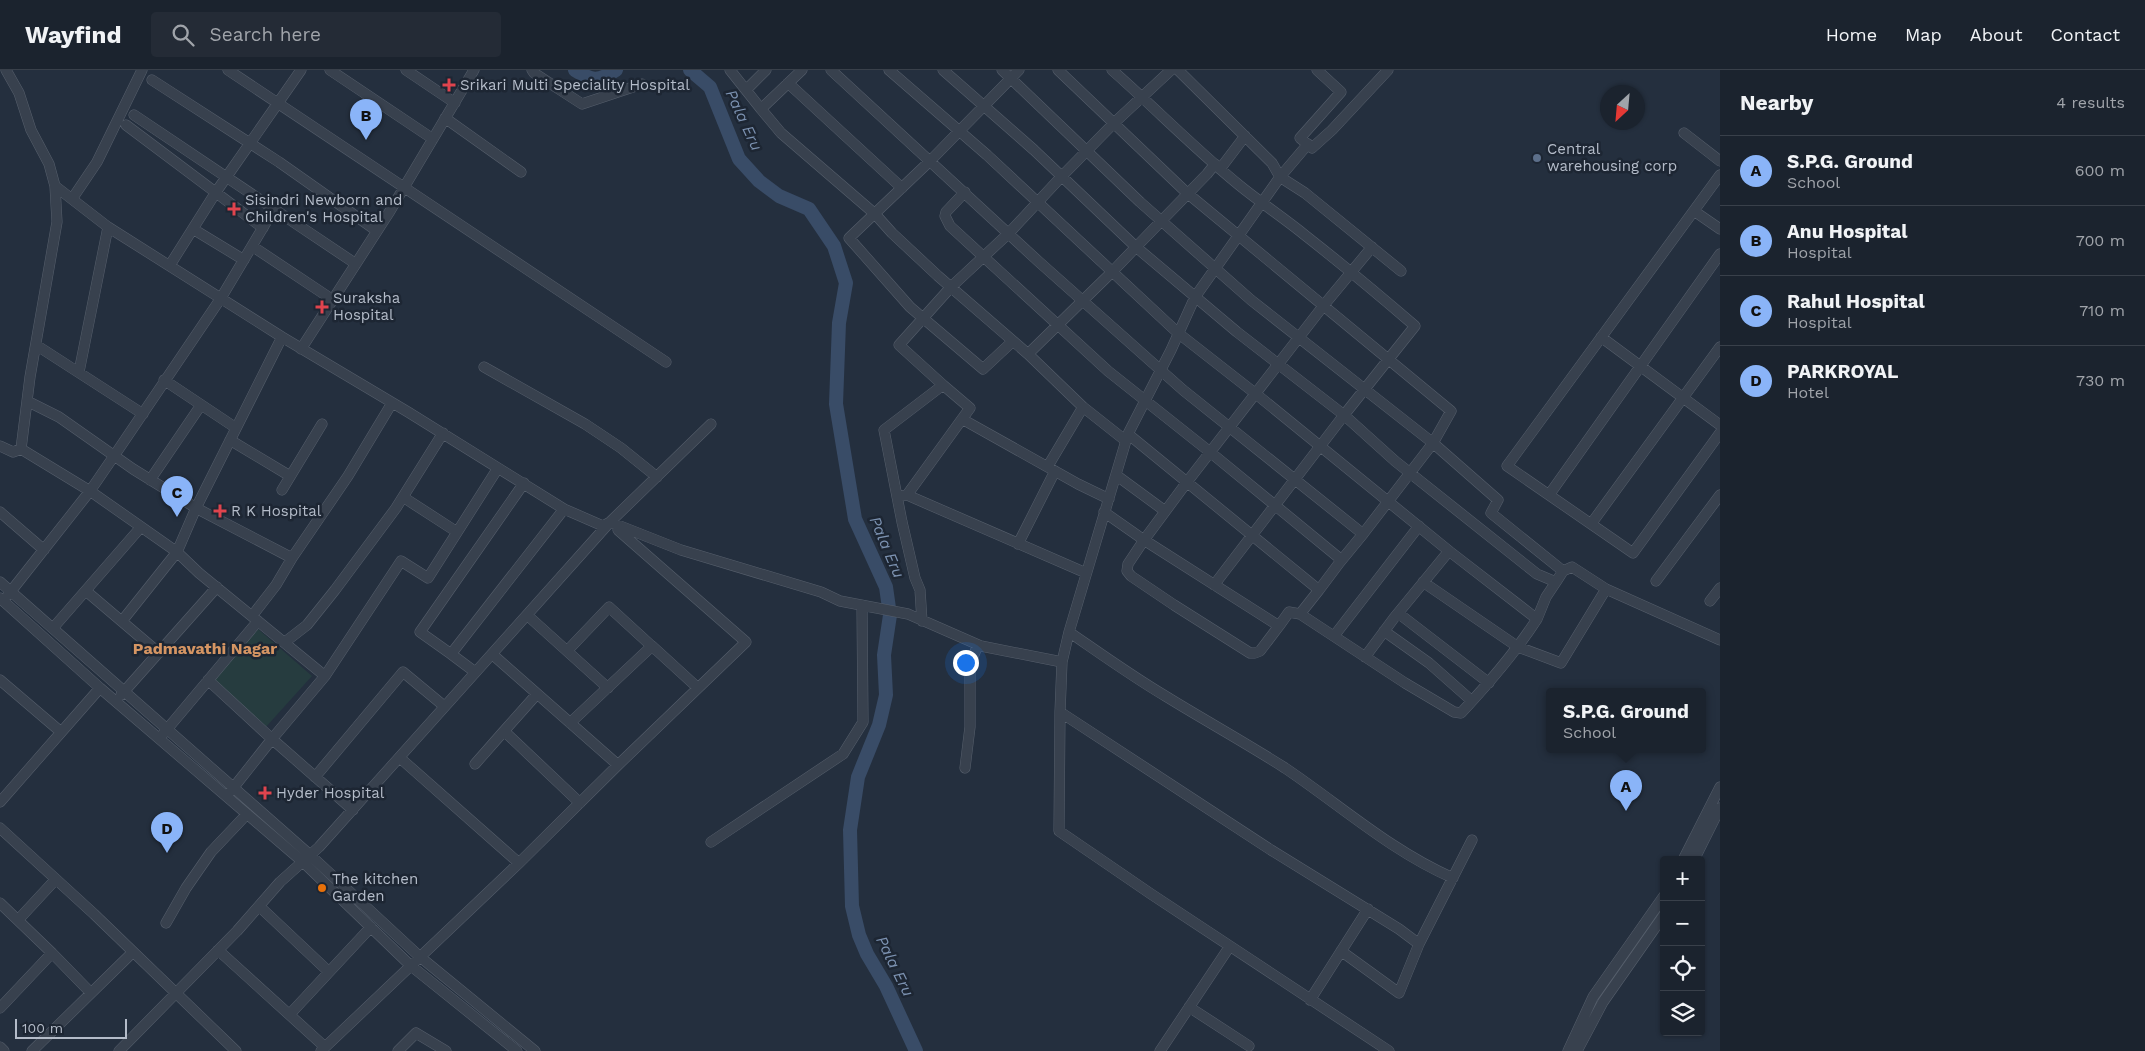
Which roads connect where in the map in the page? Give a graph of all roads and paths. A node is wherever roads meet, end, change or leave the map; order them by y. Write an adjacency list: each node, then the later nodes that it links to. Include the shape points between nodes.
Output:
1 (6, 70): 52 (street, via 49,164)
2 (142, 70): 58 (street, via 97,162)
3 (228, 70): 29 (street)
4 (301, 70): 29 (street)
5 (330, 70): 40 (street)
6 (406, 70): 30 (street)
7 (474, 70): 30 (street)
8 (532, 70): 26 (street, via 582,104)
9 (730, 70): 27 (street)
10 (766, 70): 27 (street)
11 (802, 70): 25 (street)
12 (831, 70): 44 (street)
13 (889, 70): 37 (street)
14 (943, 70): 31 (street)
15 (1002, 70): 23 (street)
16 (1019, 70): 23 (street)
17 (1058, 70): 35 (street)
18 (1112, 70): 28 (street)
19 (1172, 70): 28 (street)
20 (1178, 70): 39 (street)
21 (1317, 70): 42 (street, via 1341,92 1300,138)
22 (1388, 70): 42 (street, via 1332,130 1312,148)
23 (1011, 79): 31 (street); 43 (street)
24 (152, 80): 41 (street)
25 (788, 83): 32 (street); 54 (street)
26 (642, 84)
27 (746, 90): 32 (street)
28 (1143, 98): 35 (street); 46 (street)
29 (278, 103): 41 (street); 53 (street)
30 (455, 103): 34 (street)
31 (983, 105): 37 (street); 49 (street)
32 (761, 109): 63 (street, via 781,133)
33 (134, 115): 50 (street)
34 (446, 118): 40 (street); 47 (street)
35 (1114, 123): 43 (street); 57 (street)
36 (126, 125): 55 (street)
37 (959, 131): 44 (street); 59 (street)
38 (1684, 133): 45 (street)
39 (1245, 136): 46 (street); 51 (street, via 1272,163)
40 (433, 139): 53 (street)
41 (250, 144): 50 (street); 69 (street)
42 (1308, 144): 51 (street)
43 (1088, 151): 49 (street); 64 (street)
44 (930, 161): 54 (street); 56 (street)
45 (1720, 161)
46 (1217, 166): 57 (street); 60 (street)
47 (521, 172)
48 (1720, 175): 62 (street)
49 (1062, 176): 59 (street); 73 (street)
50 (226, 177): 55 (street); 61 (street)
51 (1280, 177): 60 (street); 74 (street)
52 (55, 186): 58 (street); 97 (street, via 57,222)
53 (405, 186): 69 (street); 102 (street)
54 (902, 188): 63 (street)
55 (216, 192): 66 (street); 67 (street)
56 (965, 192): 70 (street); 76 (street, via 945,216 950,226)
57 (1187, 193): 64 (street); 71 (street)
58 (72, 199): 65 (street)
59 (1039, 203): 70 (street); 82 (street)
60 (1263, 203): 71 (street); 83 (street)
61 (274, 209): 66 (street); 78 (street)
62 (1694, 211): 68 (street); 94 (street)
63 (875, 214): 84 (street); 90 (street, via 849,238 910,307)
64 (1161, 221): 73 (street); 80 (street)
65 (108, 227): 79 (street); 107 (street)
66 (263, 228): 72 (street)
67 (193, 229): 77 (street); 79 (street)
68 (1720, 229)
69 (377, 231): 78 (street)
70 (1009, 233): 76 (street); 88 (street)
71 (1238, 236): 80 (street); 89 (street)
72 (252, 246): 77 (street); 87 (street)
73 (1136, 247): 82 (street); 85 (street)
74 (1372, 247): 81 (street); 83 (street)
75 (1720, 254): 104 (street)
76 (984, 258): 84 (street); 91 (street)
77 (244, 260): 86 (street)
78 (356, 264): 87 (street)
79 (170, 265): 86 (street)
80 (1216, 268): 85 (street); 95 (street)
81 (1401, 271)
82 (1112, 272): 88 (street); 92 (street)
83 (1352, 272): 89 (street); 101 (street, via 1415,326)
84 (951, 287): 90 (street); 96 (street)
85 (1195, 297): 92 (street); 103 (street)
86 (221, 298): 93 (street); 108 (street)
87 (333, 300): 99 (street)
88 (1081, 300): 91 (street); 106 (street)
89 (1324, 306): 95 (street); 101 (street)
90 (924, 318): 96 (street, via 983,369); 109 (street, via 899,345)
91 (1056, 325): 100 (street); 114 (street)
92 (1178, 333): 106 (street); 111 (street)
93 (282, 337): 99 (street); 125 (street)
94 (1601, 337): 104 (street); 149 (street, via 1507,466)
95 (1299, 339): 103 (street); 110 (street)
96 (1013, 341): 100 (street)
97 (36, 345): 107 (street); 113 (street)
98 (1720, 347): 112 (street)
99 (301, 349): 115 (street)
100 (1028, 354): 117 (street)
101 (1388, 359): 110 (street); 130 (street, via 1452,411)
102 (666, 362)
103 (1280, 364): 111 (street); 119 (street)
104 (1641, 366): 112 (street); 149 (street)
105 (484, 367): 141 (street, via 585,424)
106 (1161, 370): 114 (street); 124 (street)
107 (79, 372): 118 (street)
108 (164, 380): 116 (street); 118 (street)
109 (943, 385): 120 (street, via 970,408); 152 (street, via 884,430)
110 (1364, 389): 119 (street); 130 (street)
111 (1256, 394): 124 (street); 132 (street)
112 (1683, 398): 123 (street); 163 (street)
113 (27, 401): 133 (street); 135 (street, via 59,417)
114 (1144, 401): 128 (street); 134 (street)
115 (392, 402): 126 (street); 175 (street, via 348,476)
116 (201, 405): 125 (street); 143 (street)
117 (1083, 407): 128 (street); 137 (street)
118 (143, 414): 135 (street)
119 (1344, 415): 132 (street); 138 (street)
120 (962, 419): 137 (street); 148 (street)
121 (322, 424): 140 (street)
122 (711, 424): 141 (street)
123 (1720, 425)
124 (1230, 427): 134 (street); 142 (street)
125 (236, 428): 129 (street)
126 (443, 433): 136 (street); 151 (street)
127 (1720, 433): 163 (street, via 1634,553)
128 (1127, 438): 139 (street); 144 (street)
129 (230, 440): 140 (street); 156 (street)
130 (1434, 443): 138 (street); 161 (street, via 1498,500)
131 (0, 446): 133 (street, via 13,452)
132 (1320, 446): 142 (street); 154 (street)
133 (20, 449): 147 (street)
134 (1210, 452): 144 (street); 155 (street)
135 (114, 456): 143 (street); 147 (street)
136 (498, 468): 145 (street); 167 (street)
137 (1051, 468): 153 (street); 171 (street)
138 (1410, 473): 154 (street); 166 (street)
139 (1116, 475): 153 (street); 158 (street)
140 (290, 476): 146 (street)
141 (657, 477): 162 (street)
142 (1294, 478): 155 (street); 168 (street)
143 (150, 480): 156 (street)
144 (1187, 482): 158 (street); 169 (street)
145 (524, 484): 157 (street); 212 (street, via 420,632)
146 (282, 490)
147 (90, 491): 165 (street); 172 (street)
148 (907, 494): 152 (street); 171 (street)
149 (1549, 495): 163 (street)
150 (1720, 495): 179 (street)
151 (403, 497): 167 (street); 206 (street, via 307,625)
152 (896, 497): 199 (street, via 920,590)
153 (1109, 499): 160 (street)
154 (1388, 500): 164 (street); 168 (street)
155 (1275, 504): 169 (street); 176 (street)
156 (196, 508): 174 (street); 175 (street)
157 (564, 509): 162 (street, via 603,526); 212 (street)
158 (1165, 511): 170 (street)
159 (0, 512): 172 (street)
160 (1104, 512): 170 (street); 178 (street)
161 (1491, 513): 166 (street); 177 (street)
162 (610, 522): 192 (street, via 681,550 821,592 840,601); 195 (street); 223 (street, via 746,642)
163 (1591, 524)
164 (1419, 526): 173 (street); 204 (street)
165 (141, 527): 174 (street); 188 (street)
166 (1483, 530): 182 (street, via 1538,574)
167 (457, 532): 217 (street, via 428,578 401,561)
168 (1363, 534): 176 (street)
169 (1252, 535): 183 (street); 187 (street)
170 (1144, 540): 183 (street); 200 (street, via 1127,571 1174,605 1250,653 1260,651)
171 (1018, 544): 178 (street)
172 (44, 550): 189 (street)
173 (1449, 551): 181 (street); 197 (street)
174 (177, 552): 184 (street); 198 (street)
175 (292, 558): 196 (street)
176 (1340, 562): 187 (street)
177 (1563, 571): 182 (street); 186 (street, via 1572,567 1578,569)
178 (1086, 573): 203 (street)
179 (1656, 581)
180 (0, 582): 189 (street)
181 (1423, 582): 193 (street); 208 (street)
182 (1556, 582): 197 (street)
183 (1214, 585): 200 (street)
184 (217, 587): 196 (street); 211 (street)
185 (1720, 588): 190 (street)
186 (1606, 589): 205 (street); 208 (street, via 1561,663)
187 (1319, 590): 194 (street)
188 (86, 591): 198 (street); 201 (street)
189 (11, 592): 191 (street); 201 (street)
190 (1710, 601)
191 (1, 602): 221 (street)
192 (862, 605): 199 (street, via 908,614); 251 (street, via 863,722 857,735 843,754)
193 (1398, 613): 202 (street); 220 (street)
194 (1300, 614): 200 (street, via 1289,612); 204 (street)
195 (527, 615): 210 (street); 213 (street)
196 (255, 618): 206 (street); 219 (street)
197 (1537, 619): 208 (street)
198 (122, 621): 211 (street)
199 (922, 621): 207 (street)
200 (1279, 626)
201 (53, 628): 224 (street)
202 (1384, 631): 214 (street); 227 (street, via 1429,663)
203 (1069, 632): 215 (street); 256 (street, via 1167,698 1287,769 1368,828 1434,870)
204 (1334, 636): 214 (street)
205 (1720, 640)
206 (285, 642): 217 (street)
207 (978, 645): 215 (street); 239 (street, via 970,664 970,727)
208 (1518, 647): 220 (street)
209 (656, 650): 210 (street, via 609,608); 222 (street, via 652,646); 223 (street)
210 (567, 651): 222 (street)
211 (159, 653): 224 (street)
212 (450, 654): 216 (street)
213 (492, 654): 216 (street); 225 (street)
214 (1365, 657): 227 (street, via 1454,712 1461,713)
215 (1062, 662): 229 (street)
216 (475, 672): 228 (street)
217 (325, 676): 235 (street)
218 (0, 680): 233 (street)
219 (208, 680): 231 (street); 235 (street)
220 (1489, 683): 227 (street)
221 (100, 688): 226 (street); 233 (street)
222 (608, 688): 230 (street)
223 (698, 688): 238 (street)
224 (124, 692): 226 (street); 231 (street)
225 (537, 694): 230 (street); 232 (street)
226 (116, 701): 234 (street)
227 (1472, 701)
228 (444, 706): 236 (street); 240 (street, via 403,672)
229 (1060, 712): 261 (street, via 1271,850); 267 (street, via 1059,831)
230 (570, 723): 238 (street)
231 (167, 729): 234 (street); 242 (street)
232 (504, 731): 237 (street); 245 (street)
233 (61, 732): 244 (street)
234 (159, 739): 243 (street)
235 (272, 739): 240 (street); 242 (street)
236 (400, 758): 247 (street); 255 (street)
237 (475, 764)
238 (618, 765): 245 (street)
239 (965, 768)
240 (315, 777): 247 (street)
241 (1720, 787): 252 (street)
242 (233, 788): 243 (street); 254 (street)
243 (226, 796): 248 (street)
244 (0, 802)
245 (580, 803): 255 (street)
246 (1720, 808): 253 (street)
247 (353, 810): 254 (street)
248 (247, 814): 254 (street); 264 (street, via 211,852)
249 (0, 828): 257 (street)
250 (1472, 840): 256 (street)
251 (711, 842)
252 (1684, 856)
253 (1696, 856)
254 (306, 859): 260 (street); 265 (street); 272 (street)
255 (520, 863): 272 (street)
256 (1453, 878): 266 (street)
257 (56, 879): 262 (street); 270 (street)
258 (1660, 901): 294 (street, via 1593,997)
259 (0, 903): 262 (street)
260 (259, 906): 268 (street); 274 (street)
261 (1368, 909): 266 (street); 269 (street)
262 (18, 920): 271 (street)
263 (1660, 921): 295 (street, via 1603,1002)
264 (166, 923)
265 (371, 927): 273 (street); 274 (street)
266 (1419, 944): 269 (street, via 1400,993)
267 (1230, 946): 277 (street); 278 (street)
268 (218, 950): 276 (street); 280 (street)
269 (1342, 951): 277 (street)
270 (133, 952): 275 (street); 276 (street)
271 (52, 953): 275 (street); 279 (street)
272 (419, 956): 273 (street); 291 (street)
273 (410, 964): 283 (street); 290 (street)
274 (330, 972): 280 (street)
275 (91, 993): 285 (street)
276 (175, 993): 286 (street); 287 (street)
277 (1310, 1000): 293 (street)
278 (1189, 1007): 281 (street); 292 (street)
279 (0, 1008)
280 (290, 1014): 283 (street)
281 (1249, 1046)
282 (0, 1047): 284 (street)
283 (323, 1049)
284 (4, 1051)
285 (32, 1051)
286 (119, 1051)
287 (236, 1051)
288 (398, 1051): 289 (street, via 416,1033)
289 (446, 1051)
290 (517, 1051)
291 (535, 1051)
292 (1160, 1051)
293 (1389, 1051)
294 (1568, 1051)
295 (1577, 1051)

